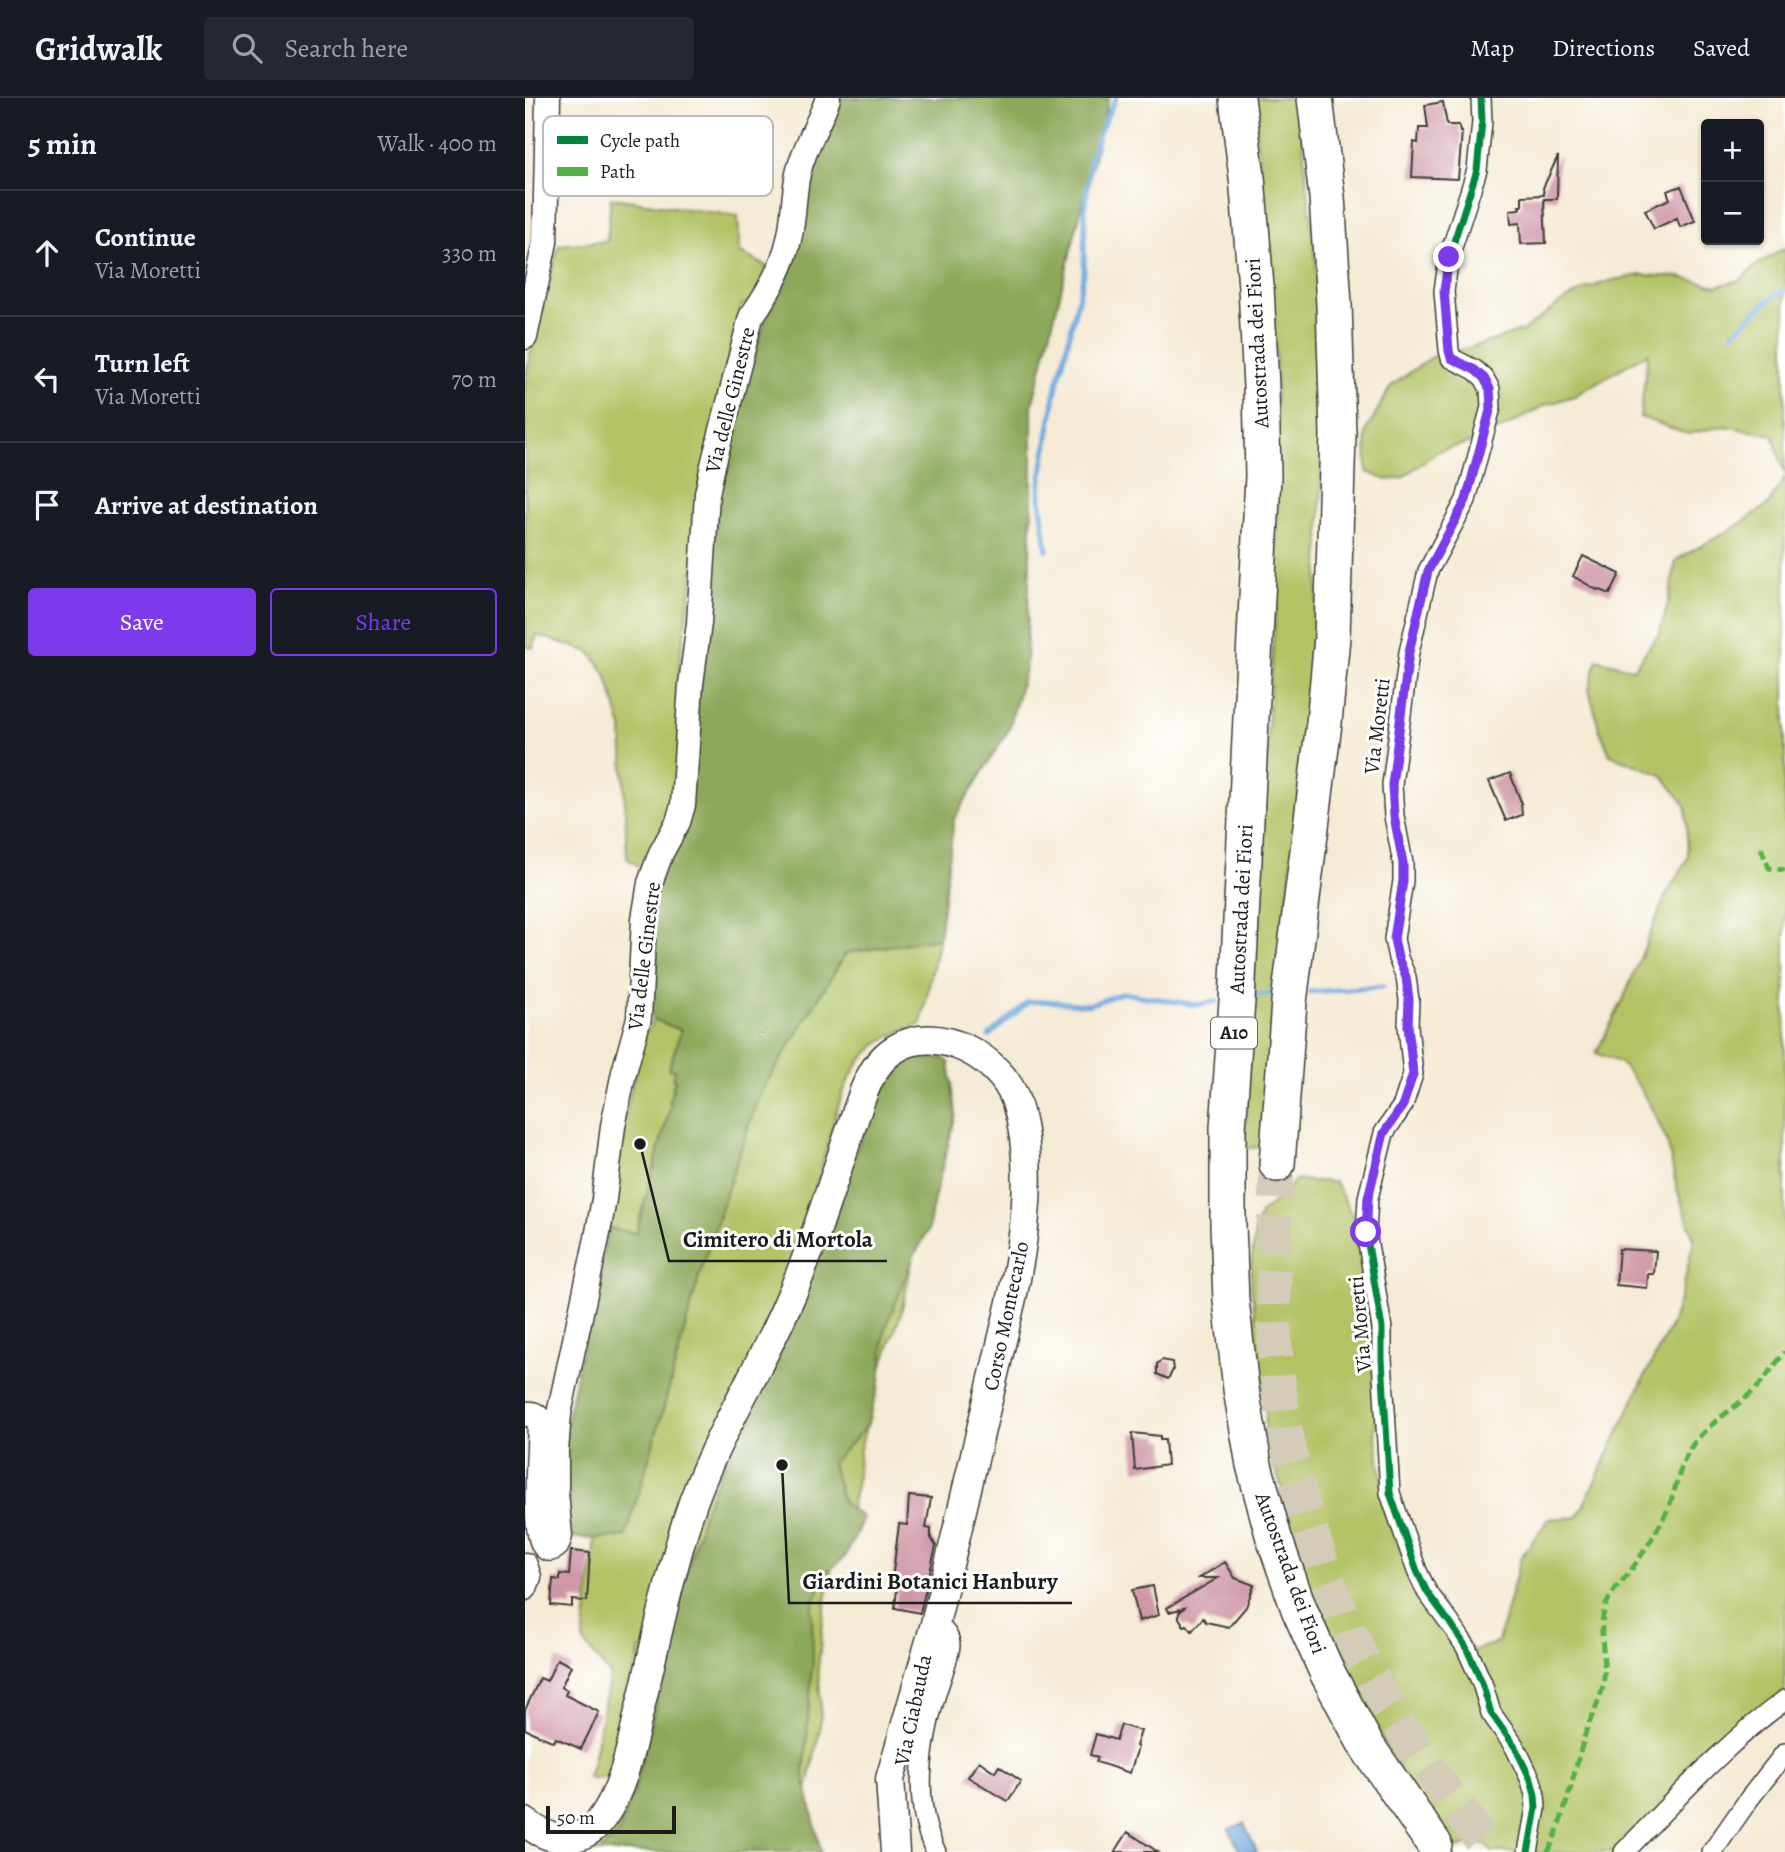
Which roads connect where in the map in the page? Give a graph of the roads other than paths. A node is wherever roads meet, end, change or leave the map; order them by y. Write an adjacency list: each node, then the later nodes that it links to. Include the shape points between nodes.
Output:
1 (548, 98): 6 (street)
2 (828, 98): 10 (street, Via delle Ginestre, via 797,175 782,266 751,317 711,475 684,805 650,883 639,1018 613,1126 597,1238 559,1414 556,1492 560,1536 557,1545 549,1548 536,1541 532,1520 540,1424)
3 (1237, 98): 17 (highway, Autostrada dei Fiori / A10, via 1256,288 1263,476 1228,1128 1231,1300 1241,1389 1254,1465 1299,1609 1366,1745)
4 (1315, 98): 9 (highway, A10, via 1333,304 1338,433 1335,562 1325,711 1289,1002)
5 (1481, 98): 20 (street, Via Moretti, via 1477,170 1449,257 1444,291 1451,358 1484,378 1491,407 1466,500 1428,571 1409,652 1392,785 1403,863 1394,939 1406,977 1413,1074 1403,1105 1384,1133 1368,1198 1366,1232 1382,1328 1390,1493 1427,1592 1465,1647 1491,1713 1531,1780 1536,1808)
6 (548, 116)
7 (546, 196): 8 (street, via 545,242)
8 (525, 337)
9 (1277, 1164)
10 (525, 1413)
11 (525, 1565): 12 (street, via 529,1577)
12 (525, 1588)
13 (935, 1624): 16 (main road, Corso Montecarlo, via 1019,1265 1025,1146 1021,1117 1007,1082 984,1059 960,1045 924,1039 895,1048 873,1070 786,1308 700,1483 663,1609 631,1746 609,1807 600,1821 570,1838 540,1833); 18 (main road, Corso Montecarlo, via 890,1779); 19 (street, Via Ciabauda, via 945,1630 950,1644 932,1707 921,1772 923,1813)
14 (1785, 1700): 21 (street, via 1745,1731)
15 (1785, 1754): 22 (street)
16 (525, 1822)
17 (1434, 1844)
18 (895, 1852)
19 (936, 1852)
20 (1528, 1852)
21 (1625, 1852)
22 (1712, 1852)

